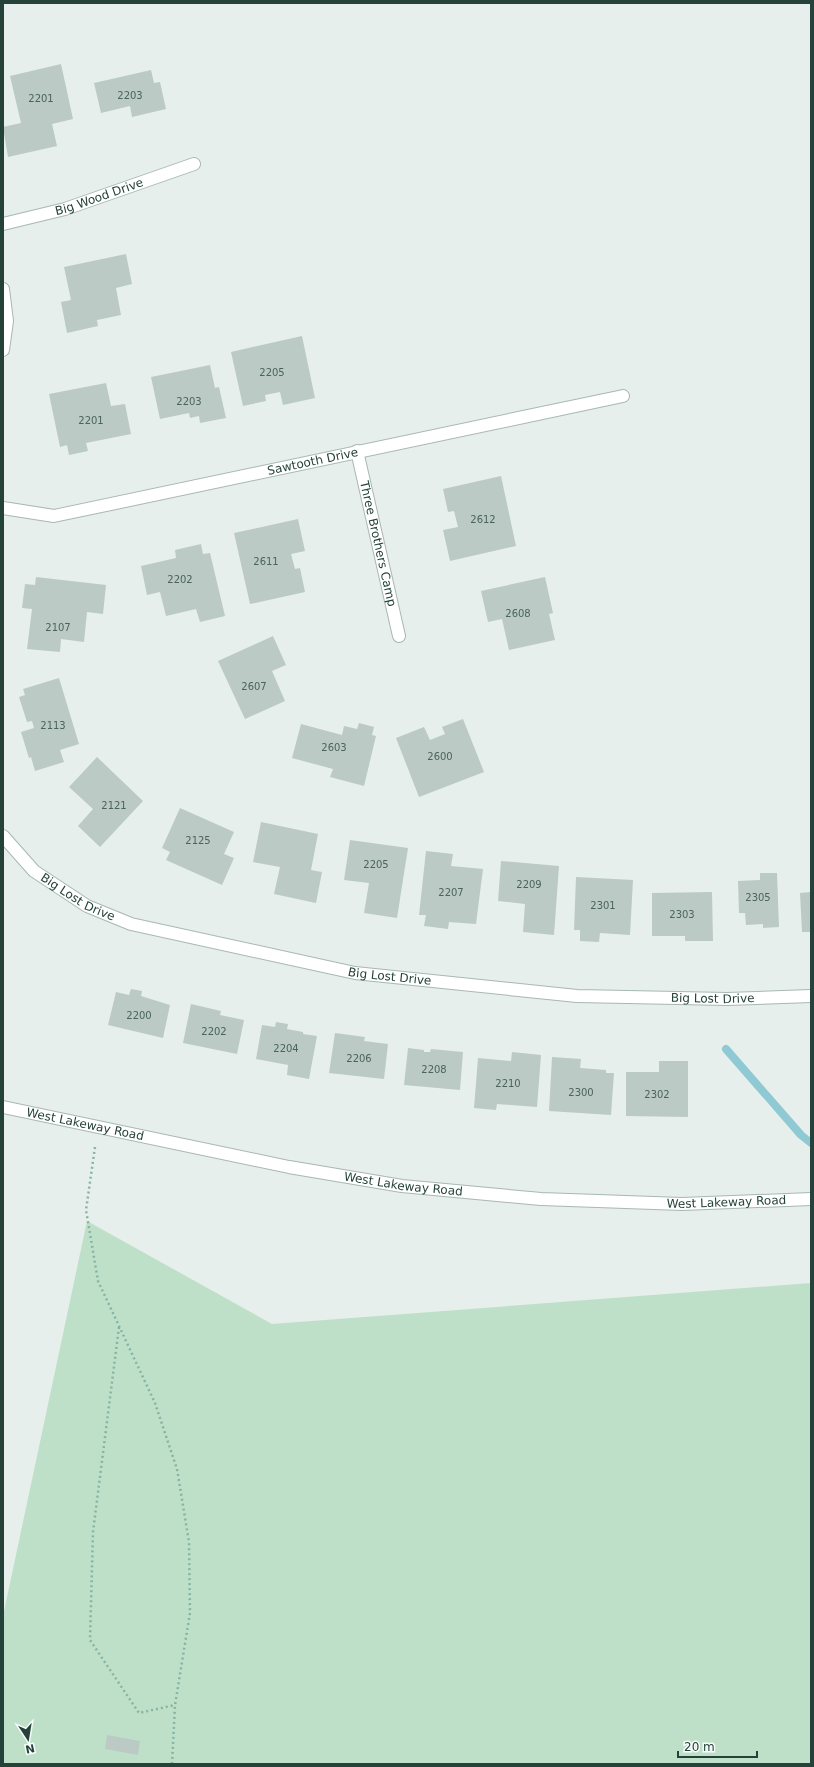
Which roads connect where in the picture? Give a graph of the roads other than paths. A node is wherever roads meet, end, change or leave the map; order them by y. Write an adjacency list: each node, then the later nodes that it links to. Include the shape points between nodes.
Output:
1 (194, 164): 2 (street, Big Wood Drive, via 66,209)
2 (3, 224)
3 (3, 289): 4 (street, via 7,321)
4 (3, 350)
5 (623, 396): 6 (street, Sawtooth Drive)
6 (357, 451): 7 (street, Sawtooth Drive, via 54,516); 8 (street, Three Brothers Camp)
7 (3, 508)
8 (399, 636)
9 (3, 836): 10 (street, Big Lost Drive, via 34,872 87,906 131,924 355,973 576,996 727,999)
10 (811, 996)
11 (3, 1108): 12 (street, West Lakeway Road, via 289,1167 402,1186 541,1198 682,1204)
12 (811, 1199)

